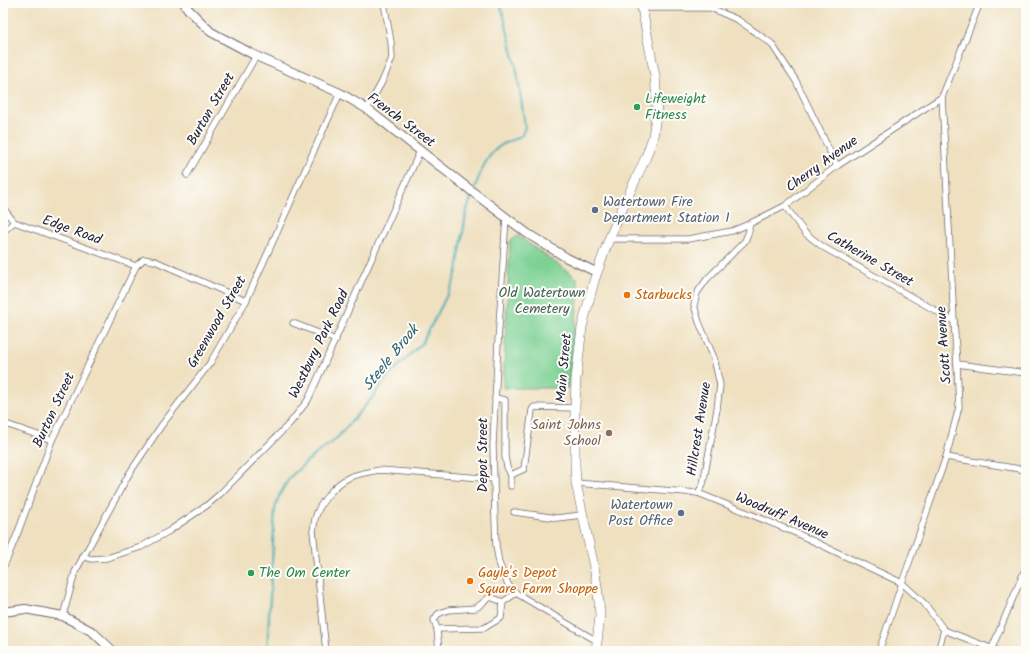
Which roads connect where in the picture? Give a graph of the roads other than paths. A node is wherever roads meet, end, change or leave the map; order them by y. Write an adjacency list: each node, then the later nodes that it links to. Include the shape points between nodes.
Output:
1 (184, 3): 5 (street, French Street, via 211,32)
2 (384, 3): 8 (street, via 392,58)
3 (980, 3): 7 (street)
4 (642, 5): 10 (street, via 657,8 711,8 738,20 771,43 796,81); 18 (main road, Main Street, via 655,76 657,103 653,137)
5 (256, 56): 6 (street, French Street); 11 (street, Burton Street)
6 (340, 92): 8 (street, French Street); 21 (street, Greenwood Street)
7 (942, 97): 10 (street, Cherry Avenue); 22 (street, Scott Avenue)
8 (367, 109): 9 (street, French Street)
9 (420, 151): 14 (street, French Street); 24 (street, Westbury Park Road)
10 (837, 166): 12 (street, Cherry Avenue)
11 (187, 175)
12 (785, 206): 16 (street, Cherry Avenue); 22 (street, Catherine Street, via 805,233 823,248)
13 (3, 208): 15 (street)
14 (506, 217): 20 (street, French Street, via 556,252); 27 (street, Depot Street)
15 (14, 222): 17 (street); 19 (street, Edge Road)
16 (749, 224): 18 (street, Cherry Avenue, via 732,231 688,239); 37 (street, Hillcrest Avenue, via 745,241 706,279 697,293 694,305 714,358 720,385 703,484)
17 (3, 232)
18 (609, 239): 20 (main road, Main Street)
19 (136, 266): 21 (street, via 144,259 154,261); 30 (street, Burton Street)
20 (596, 272): 28 (main road, Main Street, via 582,327)
21 (246, 301): 40 (street, Greenwood Street, via 210,363 129,474)
22 (954, 321): 25 (street, Scott Avenue)
23 (292, 323): 24 (street)
24 (336, 340): 40 (street, Westbury Park Road, via 308,400 290,423 206,506 141,547 107,558 91,559)
25 (957, 364): 26 (street); 31 (street, Scott Avenue, via 959,407)
26 (1026, 373)
27 (495, 398): 33 (street, via 506,400 505,457); 34 (street, Depot Street)
28 (575, 408): 33 (street, via 533,408 524,469); 35 (main road, Main Street)
29 (3, 424): 30 (street)
30 (52, 440): 41 (street, Burton Street)
31 (946, 457): 32 (street); 43 (street, Scott Avenue)
32 (1026, 470)
33 (511, 475): 36 (street)
34 (494, 479): 44 (street, Depot Street, via 499,563 509,586); 53 (street, via 380,470 350,477 332,490 315,519 314,531)
35 (576, 483): 37 (street, Woodruff Avenue); 39 (main road, Main Street)
36 (511, 486)
37 (698, 493): 43 (street, Woodruff Avenue, via 796,533)
38 (514, 512): 39 (street, via 556,518)
39 (582, 515): 50 (main road, Main Street, via 599,602)
40 (83, 556): 47 (street, Greenwood Street, via 75,572)
41 (3, 567)
42 (1026, 567): 51 (street)
43 (902, 583): 49 (street, Woodruff Avenue, via 924,603); 56 (street)
44 (516, 593): 45 (street); 50 (street, Depot Street)
45 (503, 602): 48 (street, via 501,618 484,628); 48 (street, via 490,598 476,608 448,610 438,614 434,620)
46 (3, 612): 47 (street, via 24,609)
47 (63, 616): 52 (street, via 93,632)
48 (437, 630): 54 (street)
49 (944, 630): 51 (street); 57 (street)
50 (597, 640): 55 (main road, Main Street)
51 (992, 648): 58 (street)
52 (113, 651)
53 (326, 651)
54 (439, 651)
55 (596, 651)
56 (879, 651)
57 (938, 651)
58 (998, 651)

